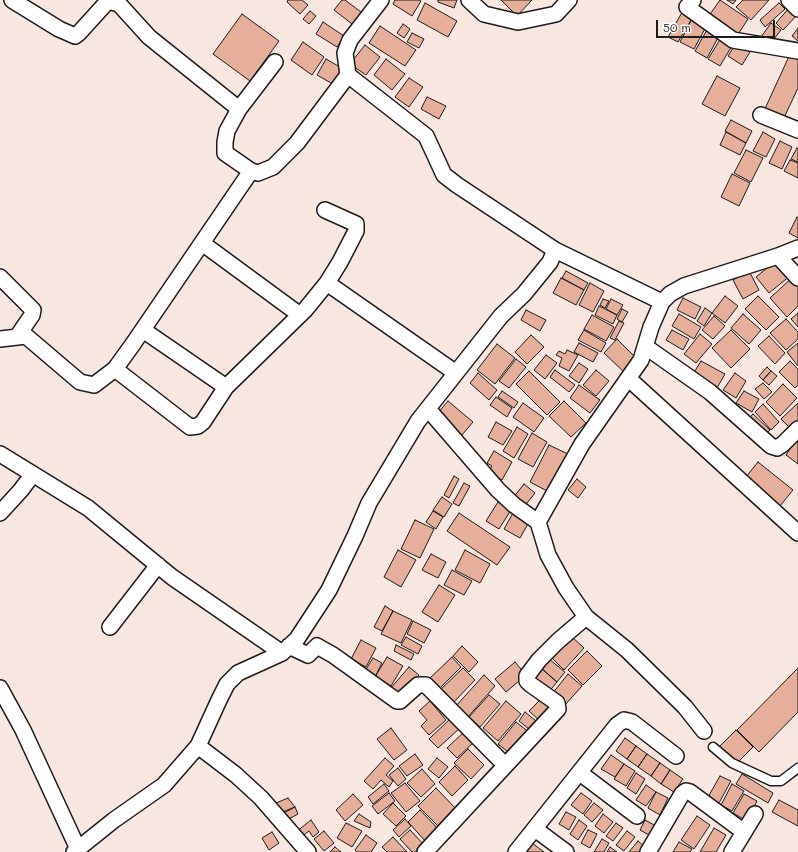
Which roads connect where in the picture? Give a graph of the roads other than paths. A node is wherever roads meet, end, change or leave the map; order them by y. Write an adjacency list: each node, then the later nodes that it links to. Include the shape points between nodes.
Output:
1 (12, 0): 11 (street, via 75,36 108,2 119,4 149,36)
2 (381, 0): 10 (street, via 350,40 346,53)
3 (469, 0): 4 (street, via 484,14 518,22 556,14)
4 (569, 0)
5 (693, 0): 8 (street, via 687,6 733,40)
6 (789, 0): 7 (street)
7 (798, 9)
8 (798, 51)
9 (275, 62): 11 (street)
10 (348, 75): 14 (street, via 297,143 273,167 258,173); 18 (street, via 426,136 444,175)
11 (240, 109): 14 (street, via 227,131 226,153)
12 (761, 115): 13 (street)
13 (798, 130)
14 (251, 171): 16 (street)
15 (325, 210): 22 (street, via 356,224 356,231)
16 (202, 242): 24 (street); 25 (street)
17 (798, 248): 19 (street)
18 (555, 250): 23 (street); 30 (street, via 550,262)
19 (778, 256): 21 (street); 23 (street, via 684,286)
20 (0, 277): 26 (street, via 33,310)
21 (798, 278)
22 (327, 283): 24 (street); 30 (street)
23 (662, 302): 28 (street)
24 (300, 315): 32 (street)
25 (143, 330): 29 (street); 32 (street)
26 (17, 337): 27 (street); 29 (street, via 26,336 86,385 94,385)
27 (0, 339)
28 (646, 347): 31 (street); 34 (street, via 710,392 771,446 778,448)
29 (115, 369): 32 (street, via 190,427 203,422)
30 (456, 373): 33 (street)
31 (629, 379): 38 (street, via 597,420); 39 (street)
32 (226, 387)
33 (428, 409): 38 (street, via 498,490); 43 (street, via 418,421 369,503 329,590 297,639)
34 (798, 429)
35 (0, 454): 36 (street)
36 (33, 474): 37 (street); 40 (street, via 88,508)
37 (0, 513)
38 (538, 522): 41 (street, via 548,555)
39 (798, 533)
40 (158, 565): 42 (street); 43 (street, via 172,577)
41 (586, 617): 45 (street, via 638,660 685,707); 49 (street, via 539,660 528,676 530,684 558,706)
42 (110, 627)
43 (285, 649): 46 (street, via 238,673 227,684); 49 (street, via 308,655 314,646 317,646 397,701 418,685 426,685)
44 (0, 688): 56 (street, via 26,737)
45 (704, 731)
46 (198, 746): 56 (street, via 164,785); 57 (street, via 261,798)
47 (713, 747): 50 (lane, via 732,763 771,781 781,781)
48 (676, 756): 51 (street, via 632,722 624,720 617,724)
49 (505, 765): 58 (street)
50 (798, 768)
51 (580, 773): 53 (street); 54 (street)
52 (756, 814): 55 (street)
53 (637, 816)
54 (535, 828): 59 (street); 60 (street)
55 (744, 832): 61 (street, via 686,791); 62 (street)
56 (76, 850)
57 (308, 852)
58 (425, 852)
59 (516, 852)
60 (566, 852)
61 (648, 852)
62 (732, 852)

